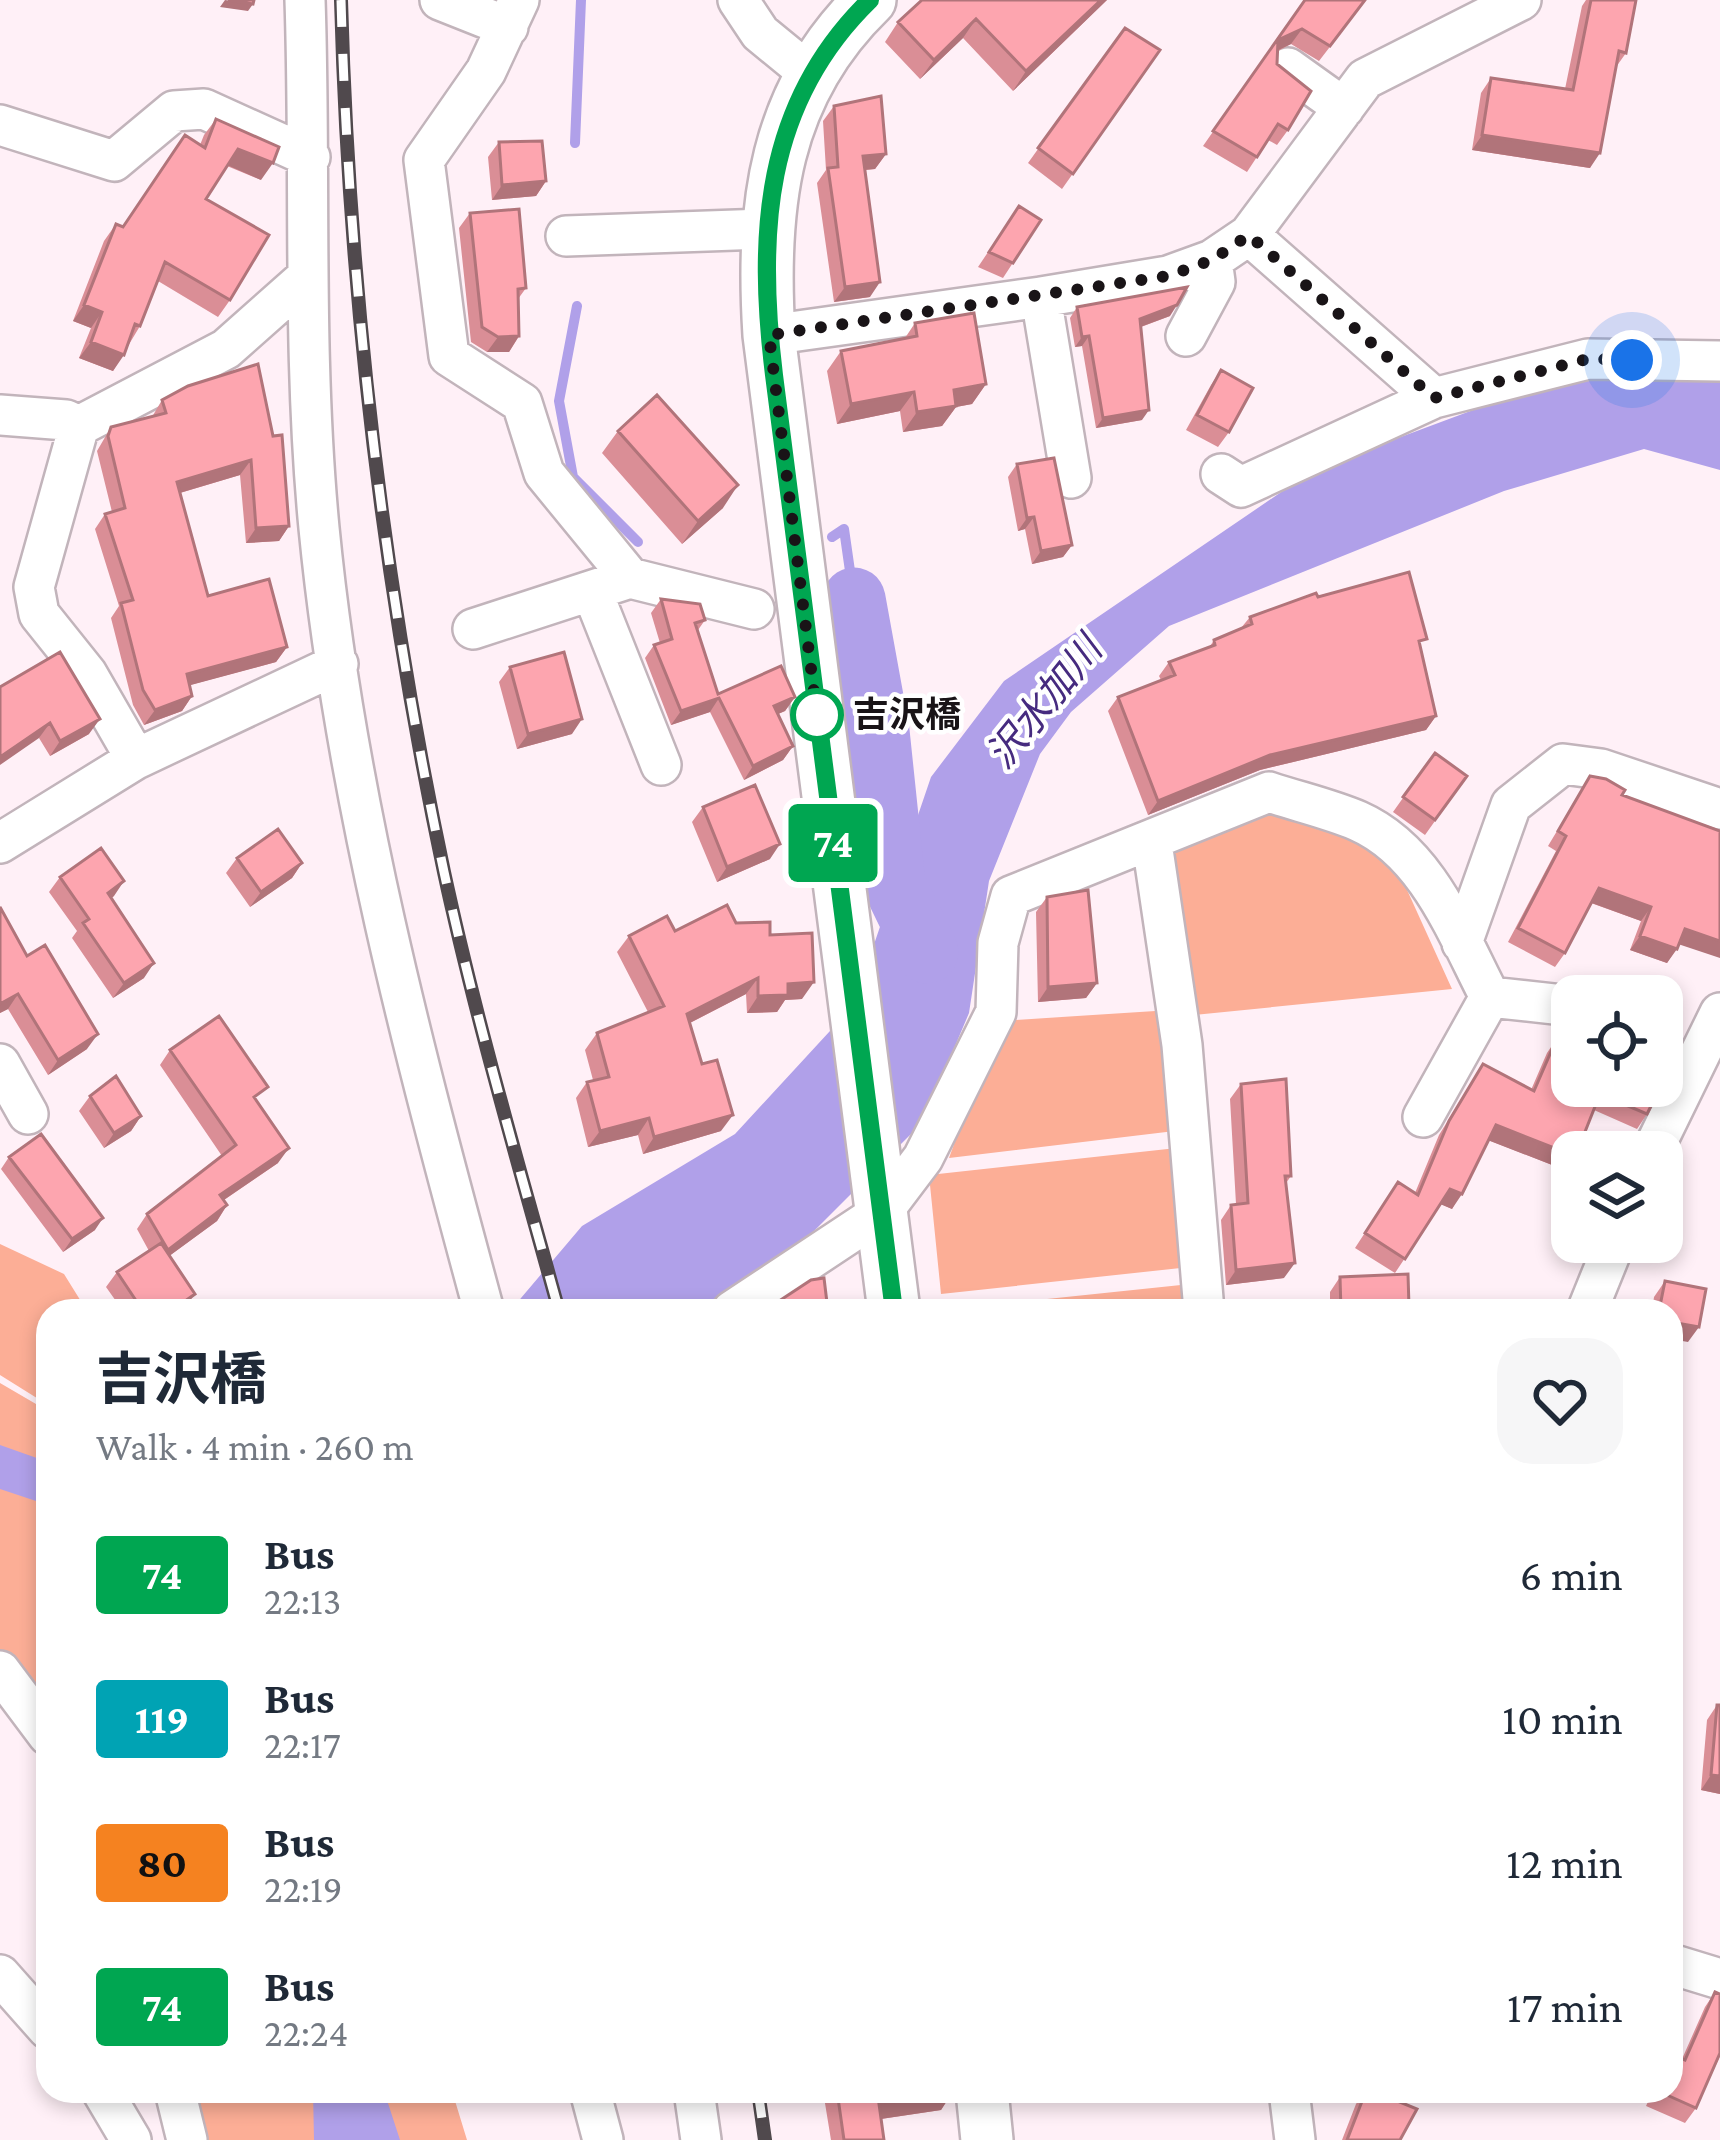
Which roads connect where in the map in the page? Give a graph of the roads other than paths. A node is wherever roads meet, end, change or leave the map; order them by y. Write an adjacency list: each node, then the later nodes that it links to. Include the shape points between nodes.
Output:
1 (305, 0): 11 (street)
2 (440, 0): 6 (street)
3 (738, 0): 8 (street, via 760,33)
4 (870, 0): 8 (main road)
5 (1522, 0): 9 (street, via 1365,79)
6 (514, 14): 26 (street, via 486,71 424,160 449,356 522,403 544,473)
7 (1288, 68): 9 (street)
8 (810, 74): 12 (main road, via 769,187)
9 (1344, 108): 13 (street)
10 (0, 125): 11 (street, via 114,160 174,111 204,109)
11 (310, 157): 16 (street)
12 (766, 229): 14 (street); 18 (main road)
13 (1249, 235): 15 (street); 21 (street)
14 (566, 236)
15 (1212, 260): 17 (street, via 1168,276); 19 (street, via 1215,282)
16 (305, 278): 23 (street, via 226,350); 30 (street, via 319,529)
17 (1041, 297): 18 (street); 25 (street)
18 (769, 335): 44 (main road)
19 (1186, 336)
20 (1720, 362): 21 (street, via 1588,359)
21 (1434, 398): 24 (street, via 1241,487)
22 (0, 415): 23 (street)
23 (79, 426): 31 (street, via 34,587 39,614 87,674)
24 (1221, 474)
25 (1071, 478)
26 (630, 578): 27 (street); 28 (street)
27 (592, 591): 29 (street); 32 (street)
28 (754, 609)
29 (473, 628)
30 (338, 664): 31 (street); 46 (street, via 402,1006)
31 (136, 759): 34 (street)
32 (662, 765)
33 (1720, 809): 36 (street, via 1562,764 1511,806)
34 (0, 843)
35 (1152, 843): 36 (street, via 1270,792 1391,840 1430,883); 44 (street, via 1011,896 998,944 996,1012 923,1158); 49 (street, via 1182,1045)
36 (1462, 943): 37 (street)
37 (1490, 997): 38 (street); 42 (street)
38 (1551, 1004)
39 (1720, 1013): 43 (street)
40 (0, 1064): 41 (street)
41 (28, 1114)
42 (1423, 1117)
43 (1662, 1131)
44 (881, 1200): 47 (street); 48 (main road)
45 (1607, 1263): 50 (street)
46 (481, 1299)
47 (749, 1299)
48 (893, 1299)
49 (1203, 1299)
50 (1592, 1299)
51 (0, 1671): 52 (street)
52 (36, 1720)
53 (1683, 1968): 55 (street)
54 (0, 1975): 56 (street)
55 (1720, 1979)
56 (36, 2016)
57 (109, 2103): 63 (street)
58 (178, 2103): 64 (street)
59 (593, 2103): 65 (street)
60 (696, 2103): 66 (street)
61 (983, 2103): 67 (main road)
62 (1290, 2103): 68 (street)
63 (131, 2140)
64 (187, 2140)
65 (603, 2140)
66 (701, 2140)
67 (987, 2140)
68 (1295, 2140)

